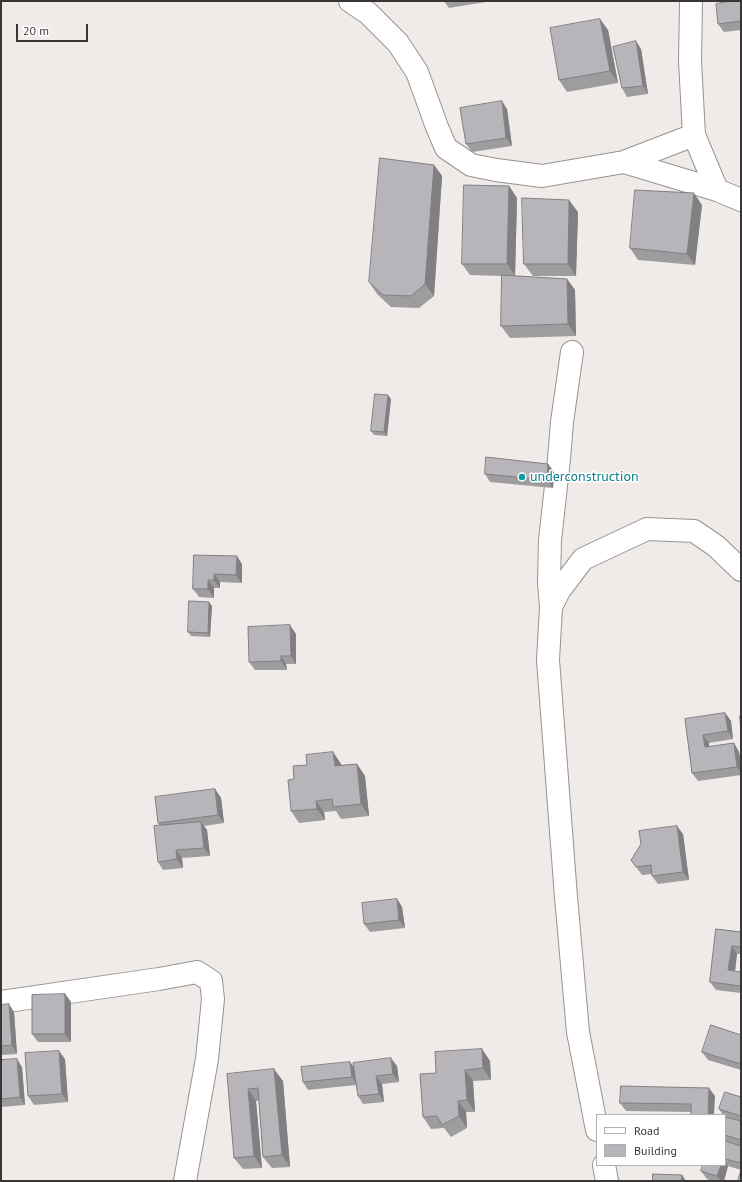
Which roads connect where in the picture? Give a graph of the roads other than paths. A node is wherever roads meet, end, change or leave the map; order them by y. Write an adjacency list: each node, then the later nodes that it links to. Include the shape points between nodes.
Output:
1 (350, 1): 4 (street, via 368,13 398,43 417,72 446,148 471,164 542,176)
2 (692, 1): 3 (street, via 690,61)
3 (694, 135): 4 (street); 5 (street)
4 (624, 162): 5 (street)
5 (717, 190): 6 (street)
6 (741, 200)
7 (572, 352): 9 (street, via 550,540)
8 (741, 570): 9 (street, via 716,546 694,531 647,529 583,560 559,591)
9 (551, 607): 11 (street, via 548,660 566,897 578,1032)
10 (1, 1002): 13 (street, via 197,972 211,981 207,1059)
11 (596, 1125)
12 (604, 1166): 14 (street)
13 (185, 1181)
14 (607, 1181)

